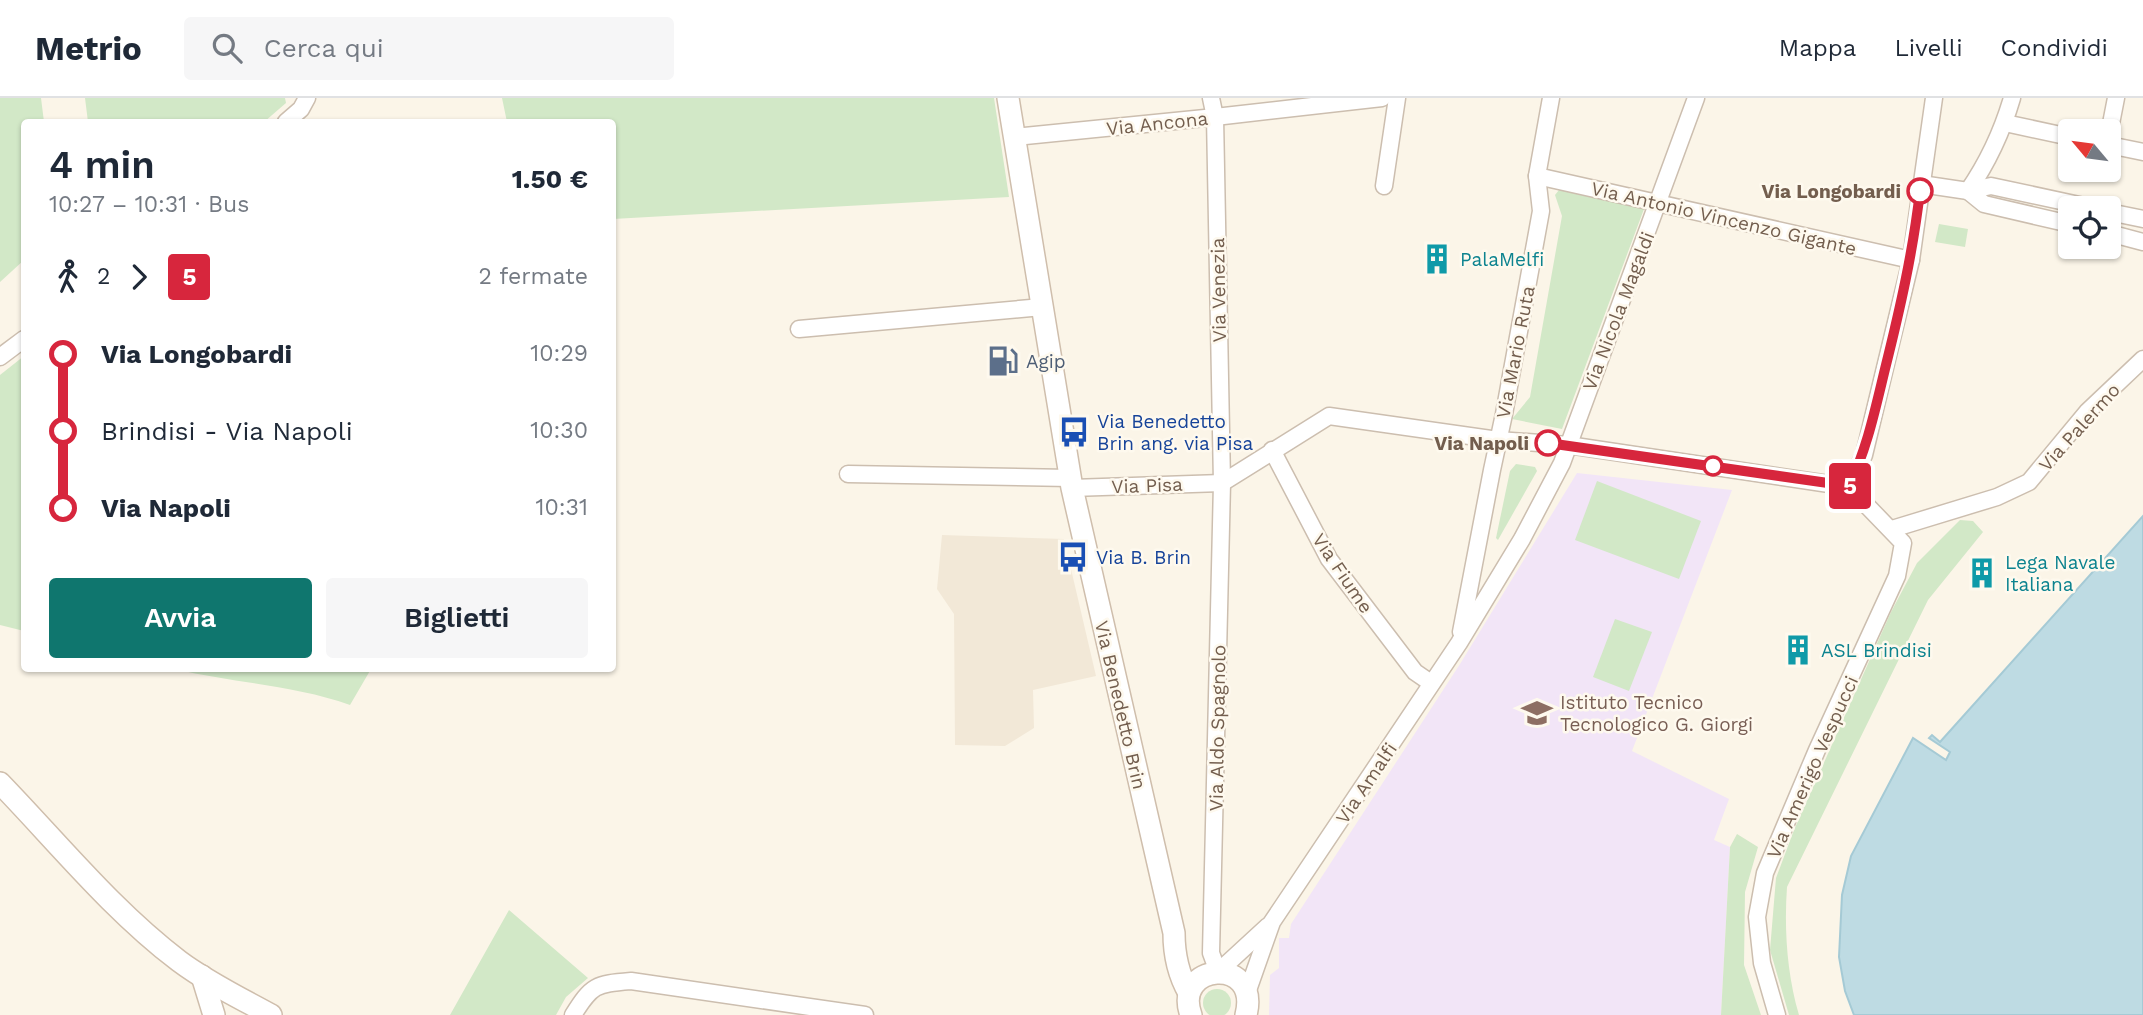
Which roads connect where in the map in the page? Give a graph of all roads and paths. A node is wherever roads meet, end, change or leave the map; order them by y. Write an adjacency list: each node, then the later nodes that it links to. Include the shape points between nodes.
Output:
1 (307, 98): 12 (street)
2 (1008, 98): 16 (street, Via Benedetto Brin)
3 (1211, 98): 11 (street, Via Venezia)
4 (1382, 98): 11 (street, Via Ancona)
5 (1397, 98): 21 (street)
6 (1551, 98): 19 (street, Via Mario Ruta)
7 (1696, 98): 24 (street, Via Nicola Magaldi)
8 (1934, 98): 20 (street)
9 (2012, 98): 14 (street)
10 (2116, 98): 13 (street)
11 (1215, 117): 16 (street, Via Ancona); 41 (street, Via Venezia)
12 (290, 119)
13 (2112, 119)
14 (2005, 123): 15 (street); 22 (street)
15 (2058, 134)
16 (1014, 137): 31 (street, Via Benedetto Brin)
17 (2121, 147): 18 (street)
18 (2143, 152)
19 (1537, 176): 24 (street, Via Antonio Vincenzo Gigante); 36 (street, Via Mario Ruta, via 1541,211)
20 (1921, 184): 22 (street); 30 (street)
21 (1384, 186)
22 (1968, 191): 23 (street, via 1991,186); 27 (street, via 1984,204)
23 (2058, 200)
24 (1659, 203): 30 (street, Via Antonio Vincenzo Gigante); 37 (street, Via Nicola Magaldi)
25 (2121, 214): 26 (street)
26 (2143, 219)
27 (2058, 222)
28 (2121, 236): 29 (street)
29 (2143, 242)
30 (1911, 260): 42 (street, via 1864,455)
31 (1042, 307): 32 (street); 40 (street, Via Benedetto Brin)
32 (799, 329)
33 (21, 341): 34 (street)
34 (0, 357)
35 (2143, 359): 43 (street, Via Palermo, via 2088,412 2029,482 1997,497)
36 (1498, 440): 37 (street); 38 (street, via 1329,416); 44 (street, Via Amalfi)
37 (1568, 445): 42 (street); 44 (street, Via Amalfi, via 1522,539)
38 (1272, 450): 41 (street); 45 (street, Via Fiume, via 1329,559 1415,672)
39 (848, 474): 40 (street)
40 (1071, 483): 41 (street, Via Pisa); 48 (street, Via Benedetto Brin)
41 (1222, 483): 49 (street, Via Aldo Spagnolo)
42 (1849, 486): 43 (street)
43 (1892, 529): 62 (street, Via Amerigo Vespucci, via 1903,543 1897,576 1765,873 1757,917 1762,963)
44 (1459, 643): 45 (street, Via Amalfi)
45 (1432, 683): 47 (street, Via Amalfi)
46 (0, 783): 52 (street, via 147,934)
47 (1272, 922): 50 (street, Via Amalfi); 54 (street, Via Amalfi)
48 (1174, 933): 51 (street, Via Benedetto Brin, via 1185,955); 53 (street, Via Benedetto Brin, via 1174,953)
49 (1212, 939): 50 (street, via 1225,947); 51 (street, Via Aldo Spagnolo)
50 (1243, 948): 51 (street, Via Amalfi)
51 (1214, 973): 53 (street, via 1198,981); 54 (street, Via Benedetto Brin, via 1236,978)
52 (202, 976): 55 (street); 57 (street)
53 (1189, 993): 60 (street, Via Benedetto Brin)
54 (1247, 993): 61 (street)
55 (215, 1015)
56 (239, 1015): 57 (street)
57 (269, 1015)
58 (573, 1015): 59 (street, via 596,987 631,981)
59 (865, 1015)
60 (1191, 1015)
61 (1246, 1015)
62 (1777, 1015)

